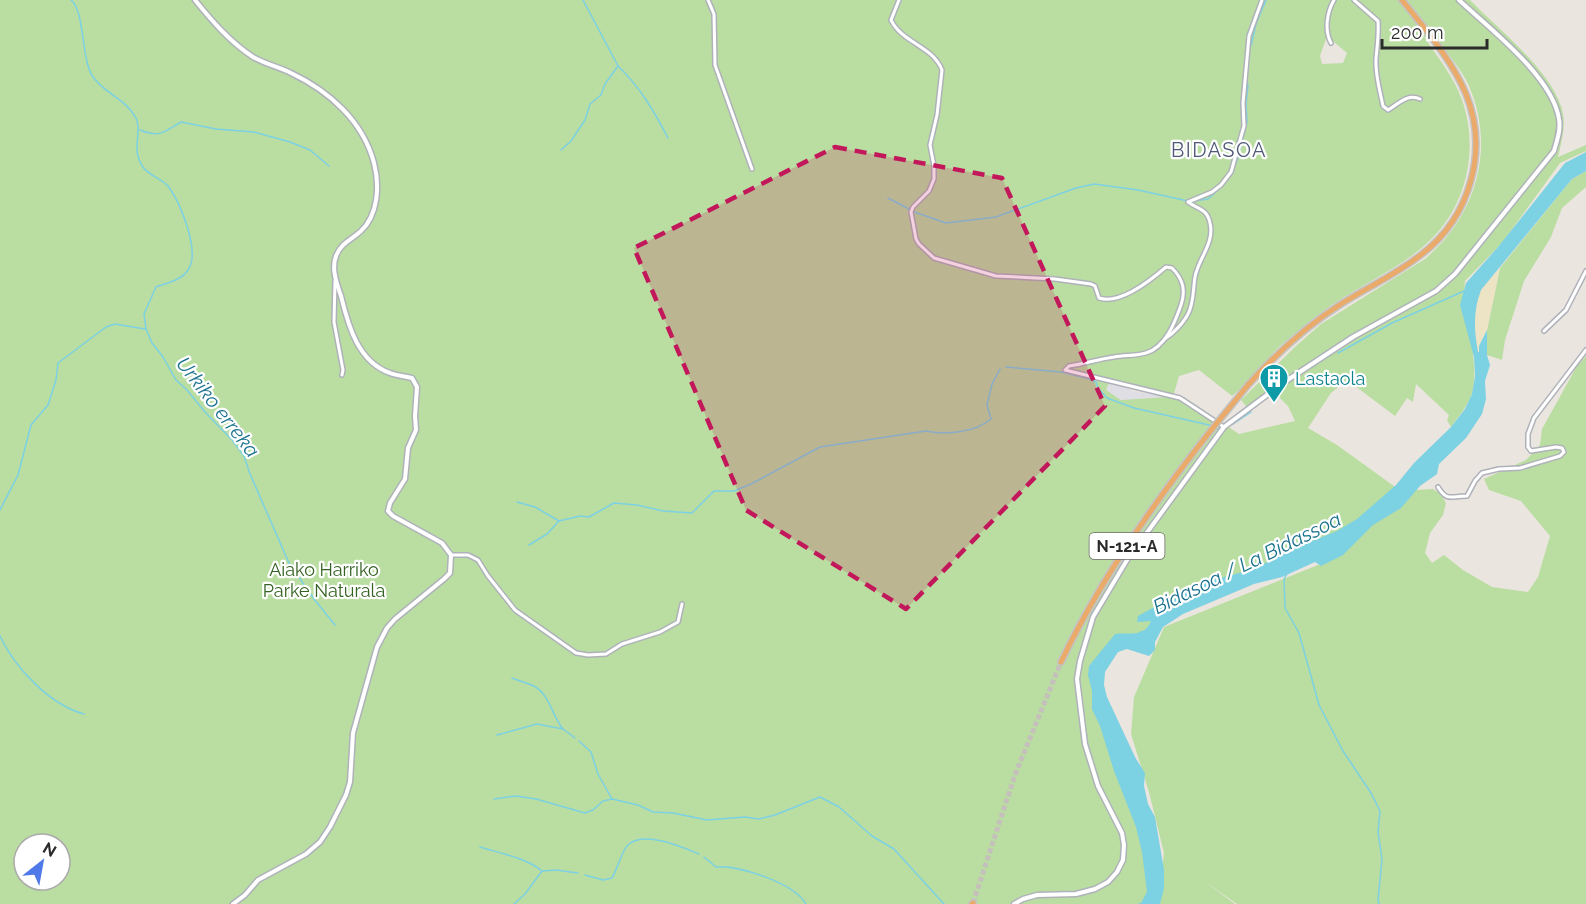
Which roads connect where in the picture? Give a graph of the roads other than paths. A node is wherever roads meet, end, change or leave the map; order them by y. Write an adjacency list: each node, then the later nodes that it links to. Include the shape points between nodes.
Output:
1 (195, 0): 13 (street, via 238,47 256,59 292,73 341,107 370,149 377,189 372,218 340,249 335,259)
2 (708, 0): 11 (street, via 714,14 716,65)
3 (899, 0): 15 (street, via 891,20 893,25 930,53 942,70 930,145 934,179 911,212 919,244 934,258 996,276 1091,284 1099,298 1107,301 1126,295 1166,267 1172,268 1181,277 1184,295)
4 (1262, 0): 15 (street, via 1249,36 1244,126 1237,156 1221,185 1188,202 1206,214 1211,232 1197,268 1188,314)
5 (1334, 0): 9 (street, via 1328,16)
6 (1354, 0): 10 (street, via 1378,21 1377,81 1383,106 1388,110 1408,97)
7 (1403, 0): 22 (highway, N-121-A, bridge, via 1456,73 1473,116 1475,161 1461,206 1428,250 1312,324 1248,385 1159,499 1115,563)
8 (1459, 0): 18 (street, via 1540,80 1560,120 1554,151 1455,274 1436,291 1353,337)
9 (1331, 43)
10 (1420, 99)
11 (752, 169)
12 (1586, 271): 14 (street, via 1566,310)
13 (336, 277): 17 (street, via 334,322); 20 (street, via 349,328 360,349 388,373 412,378 417,387 416,430 408,448 405,478 388,511 442,543)
14 (1544, 331)
15 (1166, 338): 18 (street, via 1147,353 1112,357 1065,370 1180,398)
16 (1586, 350): 19 (street, via 1534,418 1528,434 1531,451 1562,448 1560,456 1520,468 1482,473 1467,496 1448,498)
17 (342, 375)
18 (1224, 427): 24 (street, via 1127,560 1093,617 1080,662 1078,696 1085,744 1098,786 1122,833 1121,866 1108,882 1095,889 1076,894 1037,895)
19 (1438, 487)
20 (450, 555): 21 (street, via 468,555 478,560 515,610 576,653 606,654 622,644 660,632 678,622); 23 (street, via 452,563 447,576 395,619 376,647 353,733 350,782 330,827 306,854 258,880)
21 (682, 604)
22 (1061, 662)
23 (233, 904)
24 (1014, 904)

